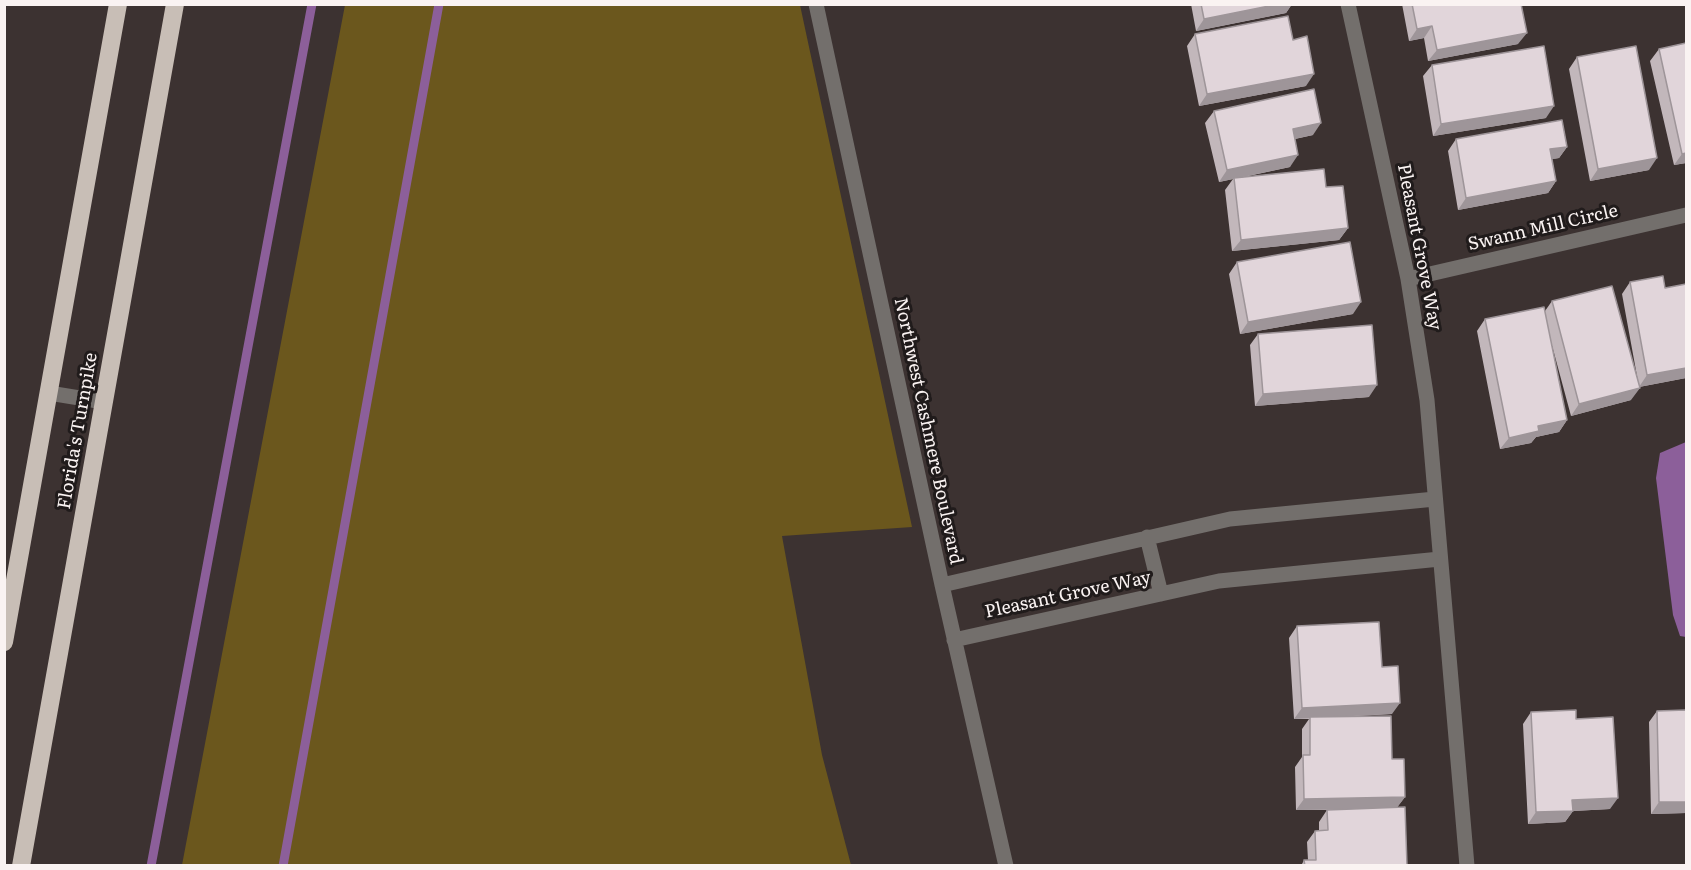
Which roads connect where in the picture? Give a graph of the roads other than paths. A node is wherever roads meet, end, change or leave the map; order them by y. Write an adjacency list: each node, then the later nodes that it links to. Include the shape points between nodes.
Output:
1 (118, 4): 7 (highway, Florida's Turnpike)
2 (175, 4): 8 (highway, Florida's Turnpike)
3 (816, 4): 12 (street, Northwest Cashmere Boulevard)
4 (1348, 4): 6 (street, Pleasant Grove Way)
5 (1686, 215): 6 (street, Swann Mill Circle)
6 (1408, 279): 9 (street, Pleasant Grove Way, via 1427,400)
7 (49, 393): 8 (street); 15 (highway, Florida's Turnpike)
8 (104, 402): 16 (highway, Florida's Turnpike)
9 (1435, 499): 10 (street, Pleasant Grove Way, via 1230,519); 11 (street, Pleasant Grove Way)
10 (1147, 537): 12 (street, Pleasant Grove Way); 13 (street)
11 (1440, 559): 13 (street, Pleasant Grove Way, via 1219,580); 18 (street, Pleasant Grove Way)
12 (942, 585): 14 (street, Northwest Cashmere Boulevard)
13 (1161, 594): 14 (street, Pleasant Grove Way)
14 (954, 640): 17 (street, Northwest Cashmere Boulevard)
15 (4, 642)
16 (21, 866)
17 (1005, 866)
18 (1467, 866)

